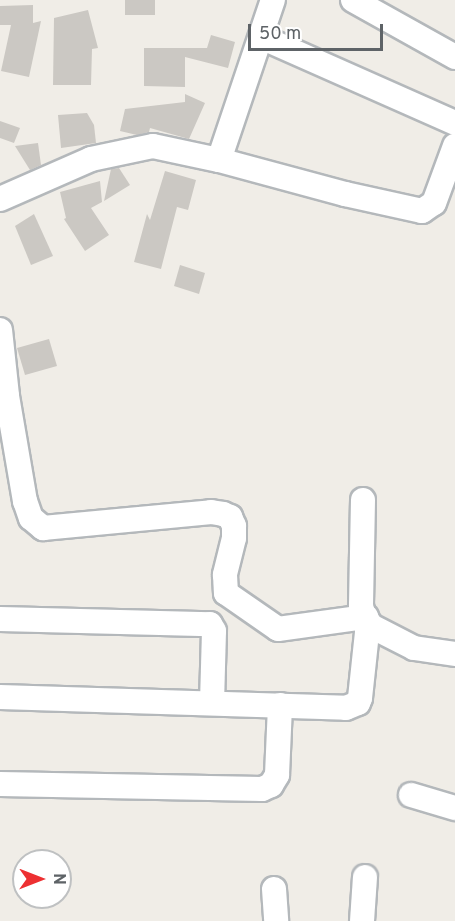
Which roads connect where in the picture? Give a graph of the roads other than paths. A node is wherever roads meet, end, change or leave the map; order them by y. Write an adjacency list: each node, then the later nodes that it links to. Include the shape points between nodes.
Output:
1 (273, 0): 3 (street)
2 (353, 0): 4 (street)
3 (261, 37): 5 (street); 7 (street)
4 (455, 57)
5 (455, 123)
6 (455, 146): 7 (street, via 434,203 422,211)
7 (219, 160): 8 (street, via 166,148 130,149 91,159)
8 (0, 199)
9 (0, 330): 12 (street, via 25,501 31,518 43,528 223,514 234,525 225,575 226,593 279,629)
10 (363, 500): 12 (street, via 361,605)
11 (0, 620): 15 (street, via 210,624 214,631)
12 (368, 621): 13 (street, via 414,648); 16 (street, via 358,703 346,708)
13 (455, 654)
14 (0, 697): 15 (street)
15 (212, 702): 16 (street)
16 (280, 705): 17 (street, via 277,775 271,785 262,789)
17 (0, 784)
18 (411, 795): 19 (street)
19 (455, 808)
20 (365, 877): 23 (street)
21 (274, 889): 22 (street)
22 (276, 921)
23 (362, 921)

